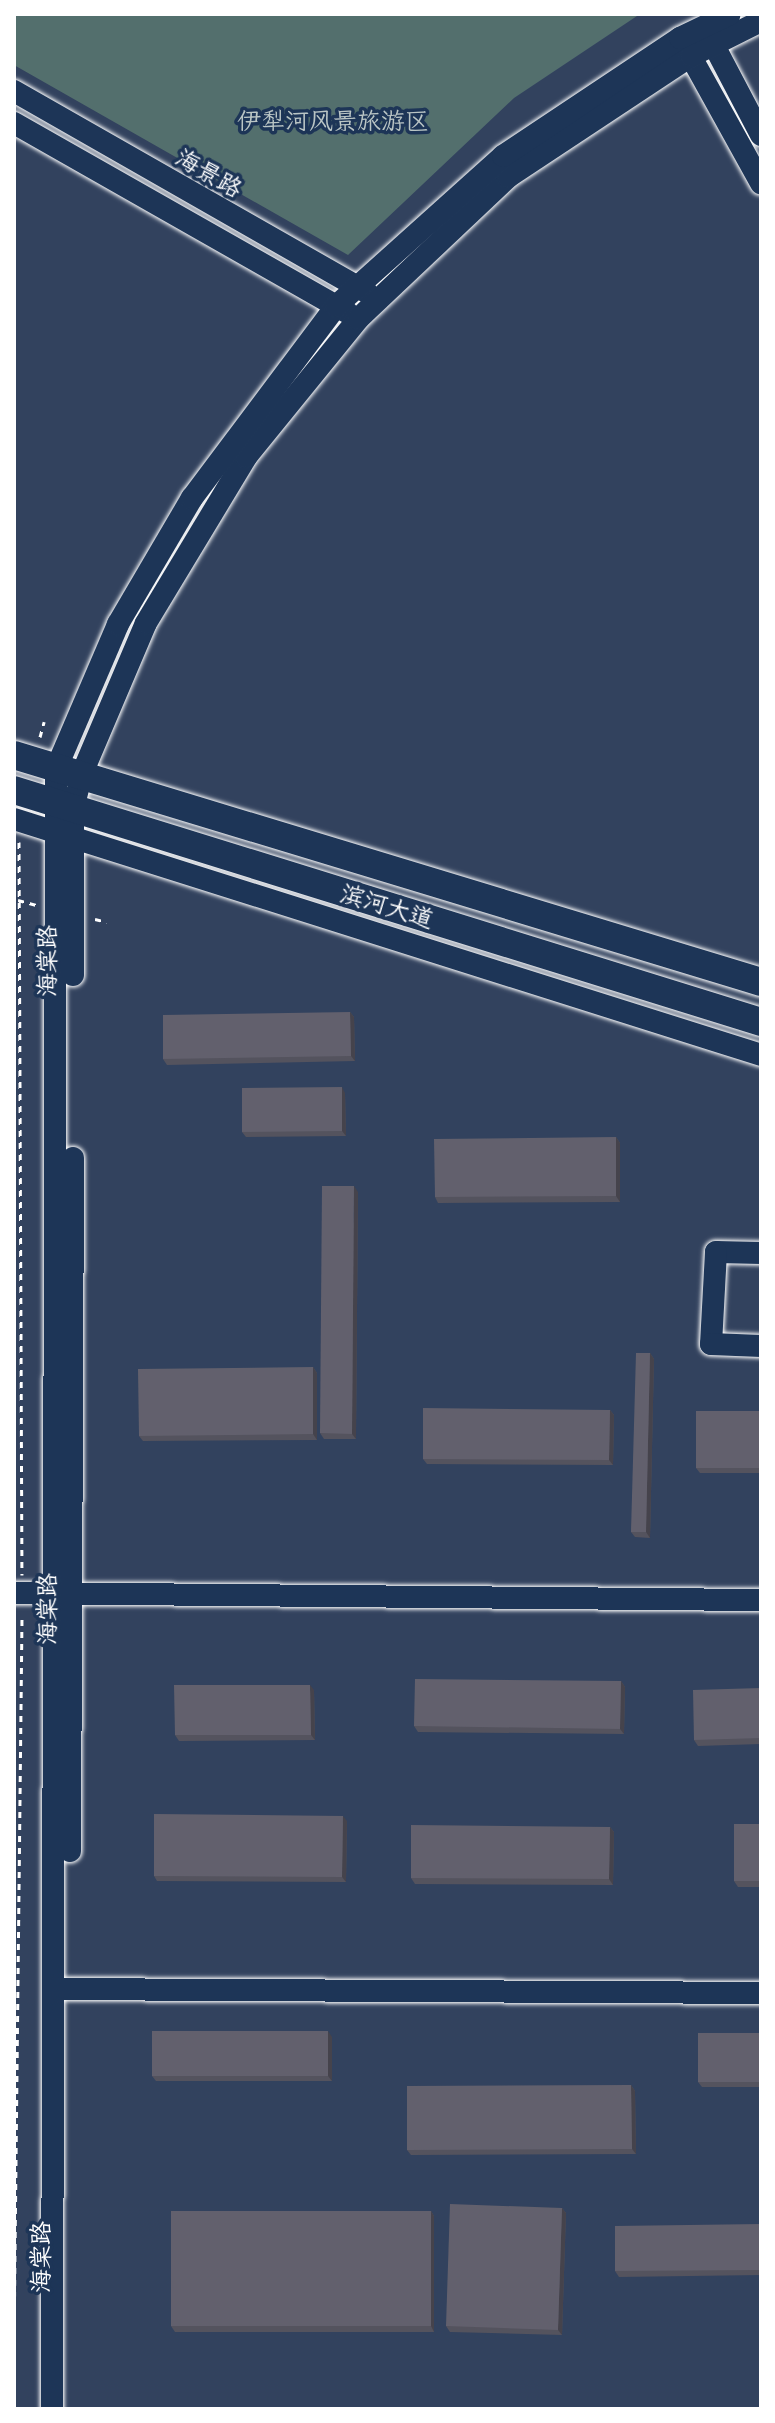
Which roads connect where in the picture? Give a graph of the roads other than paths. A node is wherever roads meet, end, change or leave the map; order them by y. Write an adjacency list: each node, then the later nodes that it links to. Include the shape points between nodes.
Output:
1 (730, 14): 3 (street)
2 (761, 21): 3 (street)
3 (709, 36): 4 (street); 7 (street)
4 (686, 47): 8 (street); 9 (street, via 503,156); 10 (street, via 508,177)
5 (14, 91): 9 (street, 海景路)
6 (14, 123): 11 (street)
7 (761, 135)
8 (761, 183)
9 (356, 286): 10 (street, 海景路); 11 (street)
10 (378, 299): 12 (street)
11 (336, 306): 12 (street); 13 (street, via 192,498 118,624)
12 (358, 319): 13 (street, via 238,469 146,623)
13 (46, 765): 15 (street, 海棠路); 18 (main road, 滨河大道)
14 (14, 790): 15 (main road, 滨河大道)
15 (63, 806): 17 (street, 海棠路); 19 (main road, 滨河大道)
16 (16, 820): 17 (street)
17 (64, 836): 20 (street); 24 (street, 海棠路)
18 (761, 982)
19 (761, 1022)
20 (761, 1055)
21 (761, 1253): 22 (street, via 716,1252 711,1344)
22 (761, 1346)
23 (18, 1593): 24 (street)
24 (64, 1593): 25 (street); 26 (street, 海棠路)
25 (761, 1600)
26 (62, 1988): 27 (street); 28 (street, 海棠路); 29 (street, 海棠路)
27 (761, 1993)
28 (52, 2409)
29 (66, 2409)

